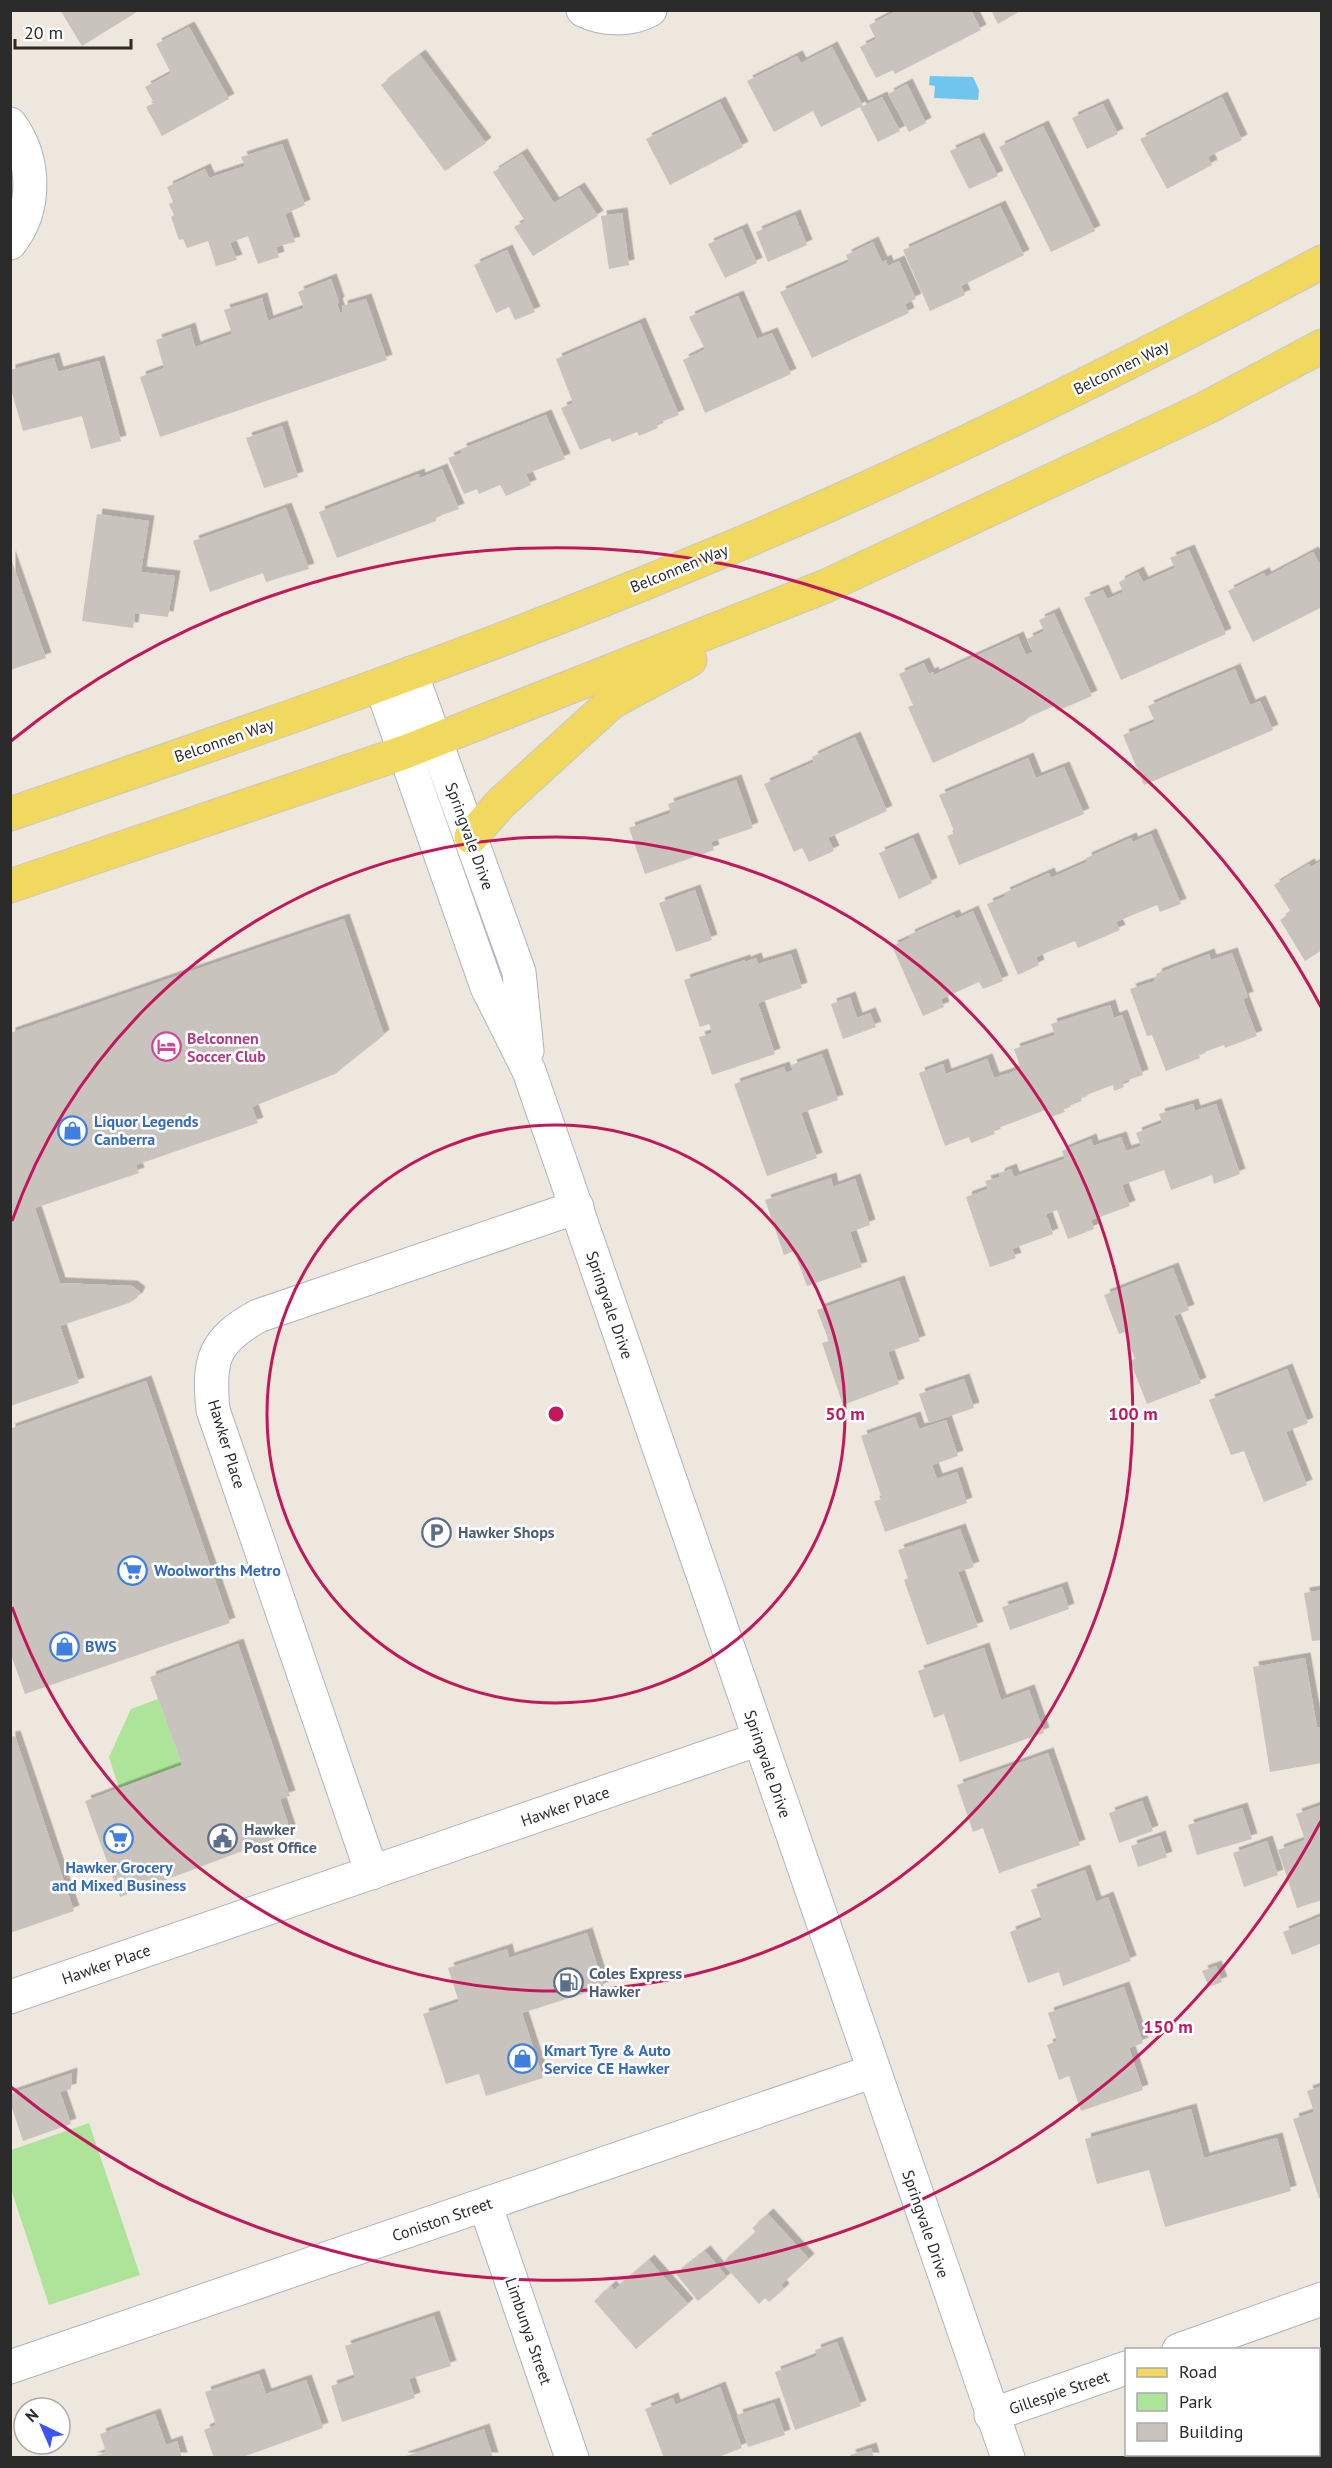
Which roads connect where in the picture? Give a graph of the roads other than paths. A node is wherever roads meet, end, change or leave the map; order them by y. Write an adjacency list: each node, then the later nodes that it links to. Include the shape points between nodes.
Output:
1 (583, 10): 2 (street, via 619,19)
2 (650, 10)
3 (10, 124): 4 (street, via 29,165 30,199 27,215)
4 (10, 243)
5 (1322, 262): 8 (main road, Belconnen Way, via 1166,345 931,459 696,562)
6 (1322, 346): 7 (main road, via 1195,413)
7 (826, 586): 10 (main road); 13 (main road, via 612,702 501,803)
8 (411, 674): 9 (main road, Belconnen Way); 10 (street, Springvale Drive)
9 (381, 685): 11 (street, Springvale Drive); 12 (main road, Belconnen Way)
10 (436, 741): 11 (main road); 13 (street, Springvale Drive)
11 (405, 753): 14 (main road); 15 (street, Springvale Drive, via 487,987)
12 (10, 814)
13 (471, 837): 15 (street, Springvale Drive, via 519,972)
14 (10, 886)
15 (529, 1071): 16 (street, Springvale Drive)
16 (577, 1207): 17 (street, Springvale Drive); 18 (street, Hawker Place, via 258,1316 234,1330 217,1351 210,1379 213,1410)
17 (759, 1739): 18 (street, Hawker Place); 20 (street, Springvale Drive)
18 (372, 1873): 19 (street, Hawker Place)
19 (10, 1997)
20 (874, 2071): 21 (street, Coniston Street); 26 (street, Springvale Drive)
21 (485, 2204): 24 (street, Coniston Street); 27 (street, Limbunya Street)
22 (1322, 2299): 23 (street)
23 (1182, 2348)
24 (10, 2367)
25 (1125, 2368): 26 (street, Gillespie Street)
26 (991, 2415): 28 (street, Springvale Drive)
27 (572, 2457)
28 (1008, 2457)

